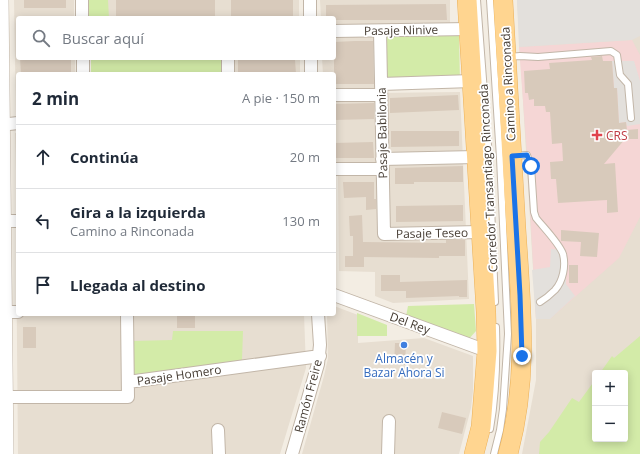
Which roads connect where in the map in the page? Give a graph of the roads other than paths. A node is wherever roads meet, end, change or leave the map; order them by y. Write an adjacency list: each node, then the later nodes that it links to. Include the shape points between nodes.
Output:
1 (2, 0): 25 (street)
2 (82, 0): 8 (street)
3 (310, 0): 9 (street)
4 (467, 0): 10 (main road)
5 (477, 0): 36 (lane, Corredor Transantiago Rinconada, via 489,158)
6 (490, 0): 54 (lane, Corredor Transantiago Rinconada, via 508,334 503,409)
7 (503, 0): 13 (main road, Camino a Rinconada)
8 (82, 16)
9 (310, 16)
10 (469, 29): 12 (street, Pasaje Ninive); 20 (main road)
11 (336, 31): 12 (street, Pasaje Ninive)
12 (380, 31): 21 (street, Pasaje Babilonia)
13 (506, 57): 23 (lane, via 611,51 617,55 620,74 628,84); 26 (main road, Camino a Rinconada)
14 (83, 60): 17 (street)
15 (228, 60): 18 (street)
16 (311, 60): 19 (street)
17 (83, 72)
18 (228, 72)
19 (311, 72)
20 (472, 81): 21 (street); 27 (main road)
21 (381, 89): 22 (street); 28 (street, Pasaje Babilonia)
22 (336, 95)
23 (631, 118)
24 (16, 123): 25 (street)
25 (1, 124): 30 (street)
26 (512, 156): 34 (lane, via 527,155 536,218 563,254 563,274 559,284); 55 (main road, Camino a Rinconada, via 522,356 518,413)
27 (476, 157): 28 (street); 31 (main road)
28 (383, 164): 29 (street); 32 (street, Pasaje Babilonia)
29 (336, 170)
30 (7, 221): 35 (street)
31 (480, 232): 32 (street, Pasaje Teseo); 40 (main road)
32 (384, 234)
33 (336, 296): 40 (street, Del Rey)
34 (540, 302)
35 (11, 312): 42 (street)
36 (495, 312)
37 (127, 316): 43 (street)
38 (318, 316): 41 (street, Ramón Freire)
39 (496, 320): 40 (lane)
40 (492, 353): 48 (lane, via 493,409); 53 (main road, via 484,390 481,427)
41 (320, 356): 43 (street, Pasaje Homero); 51 (street, Ramón Freire)
42 (2, 362): 44 (street)
43 (128, 382): 44 (street, Pasaje Homero, via 128,397)
44 (5, 398): 46 (street)
45 (389, 421): 52 (street)
46 (2, 422): 49 (street)
47 (218, 430): 50 (street)
48 (488, 435)
49 (6, 454)
50 (218, 454)
51 (292, 454)
52 (388, 454)
53 (474, 454)
54 (494, 454)
55 (508, 454)

